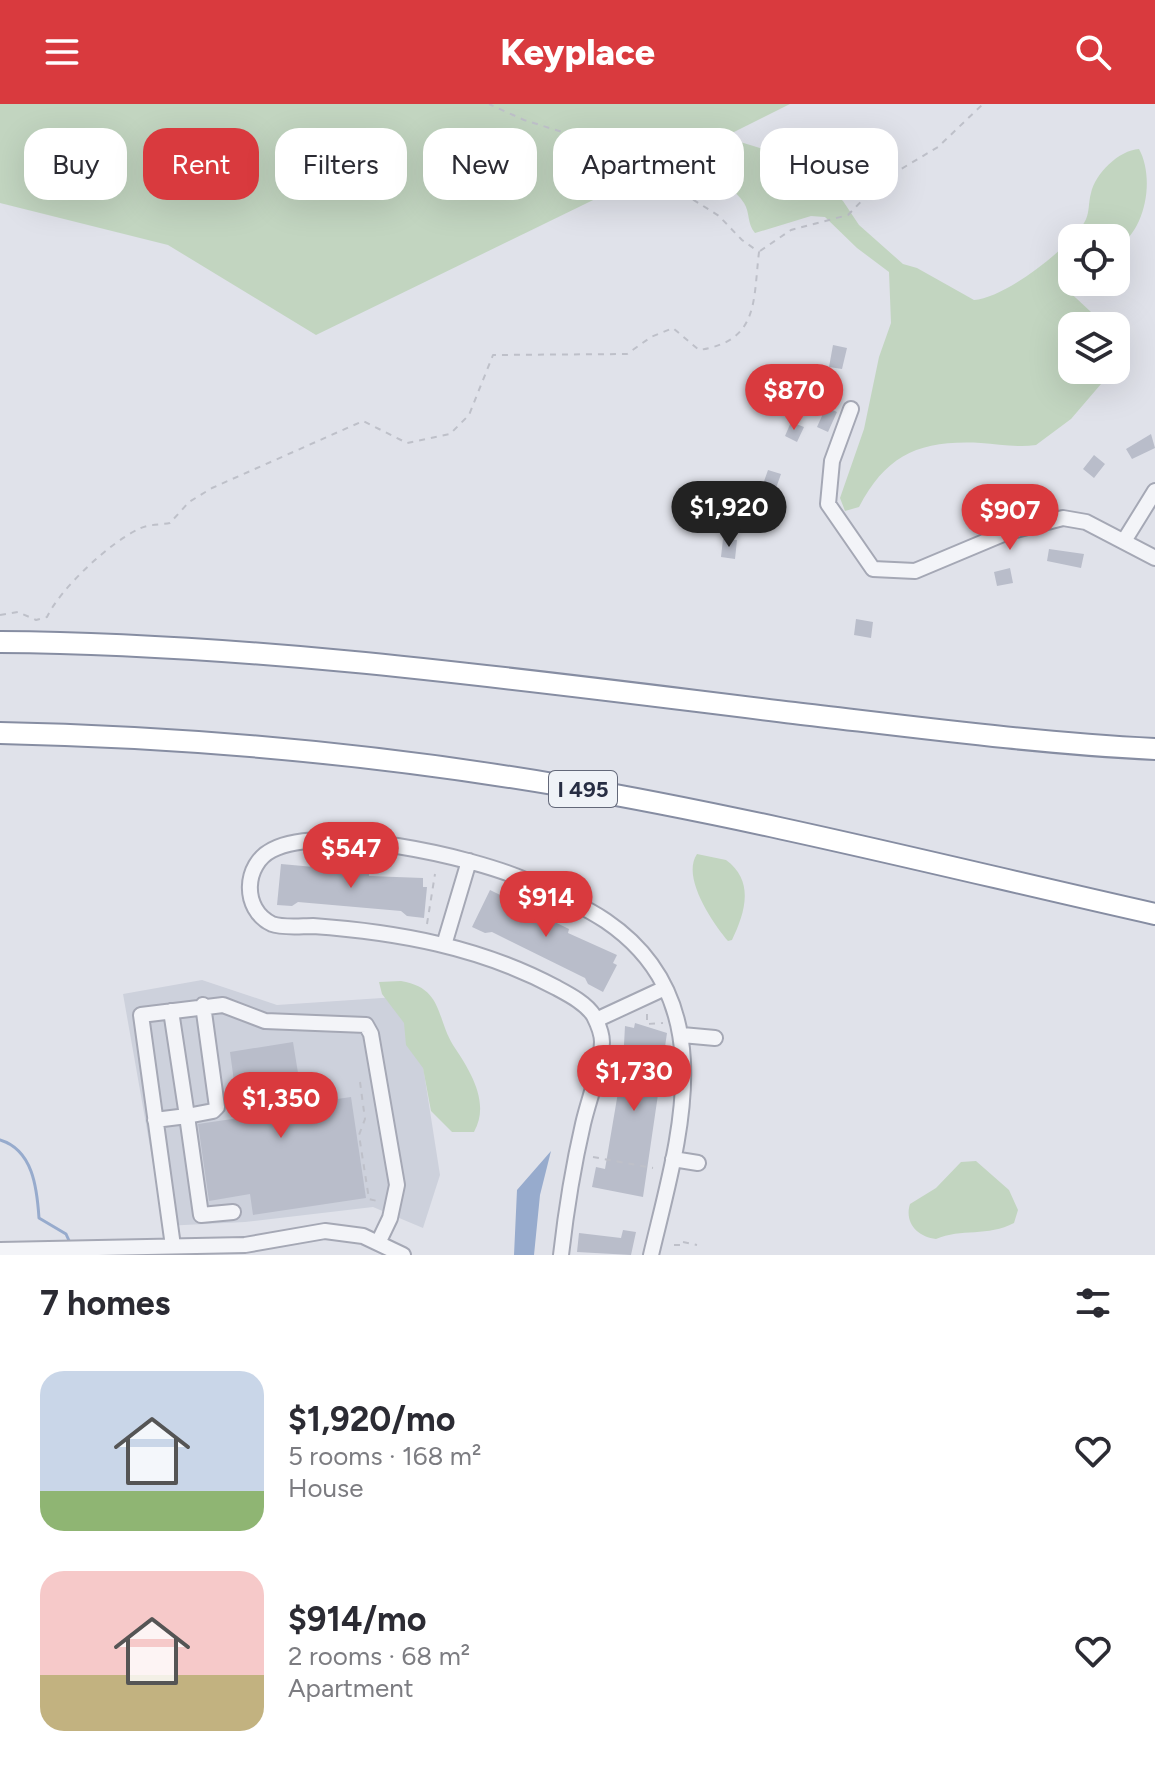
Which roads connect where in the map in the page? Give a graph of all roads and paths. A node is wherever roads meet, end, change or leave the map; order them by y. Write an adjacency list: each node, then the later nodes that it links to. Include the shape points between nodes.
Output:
1 (489, 104): 3 (path, via 610,147 719,216)
2 (983, 104): 3 (path, via 938,147 881,181 848,215 791,230)
3 (759, 252): 8 (path, via 752,311 741,334 721,346 699,350 673,328 627,354 493,355 469,415 450,434 407,443 363,421 212,488 170,523 140,527 113,545 54,603 47,617)
4 (851, 409): 6 (street, via 832,461 828,504 873,569 915,571 1051,520 1086,522)
5 (1155, 491): 6 (street)
6 (1124, 541): 7 (street)
7 (1155, 558)
8 (0, 615)
9 (0, 642): 11 (highway, via 103,643 320,658 972,736)
10 (0, 733): 14 (highway, I 495, via 320,753 563,786 856,844)
11 (1155, 749)
12 (469, 861): 16 (street); 16 (street, via 330,841 270,851 252,874 252,903 274,926 354,929); 17 (street, via 521,878 606,921 640,950)
13 (435, 874): 15 (path)
14 (1155, 914)
15 (427, 924)
16 (444, 945): 21 (street, via 548,984 589,1009)
17 (665, 988): 21 (street); 23 (street)
18 (203, 1005): 19 (street); 26 (street, via 217,1107); 34 (street, via 223,1005 265,1021 366,1025 397,1185)
19 (171, 1011): 26 (street); 27 (street, via 141,1015)
20 (647, 1014): 22 (path, via 647,1024)
21 (596, 1020): 40 (street, via 601,1050 570,1186)
22 (671, 1020)
23 (682, 1035): 24 (street); 29 (street, via 685,1070)
24 (715, 1038)
25 (360, 1082): 32 (path, via 365,1119 359,1135 369,1199 378,1199)
26 (187, 1116): 27 (street); 33 (street, via 201,1215)
27 (155, 1120): 37 (street)
28 (593, 1157): 31 (path)
29 (673, 1159): 30 (street); 41 (street)
30 (698, 1163)
31 (653, 1168)
32 (383, 1207)
33 (233, 1212)
34 (379, 1241): 37 (street, via 325,1231 261,1244); 39 (street)
35 (674, 1245): 36 (path)
36 (697, 1245)
37 (173, 1246): 38 (street)
38 (0, 1250)
39 (403, 1255)
40 (561, 1255)
41 (651, 1255)

